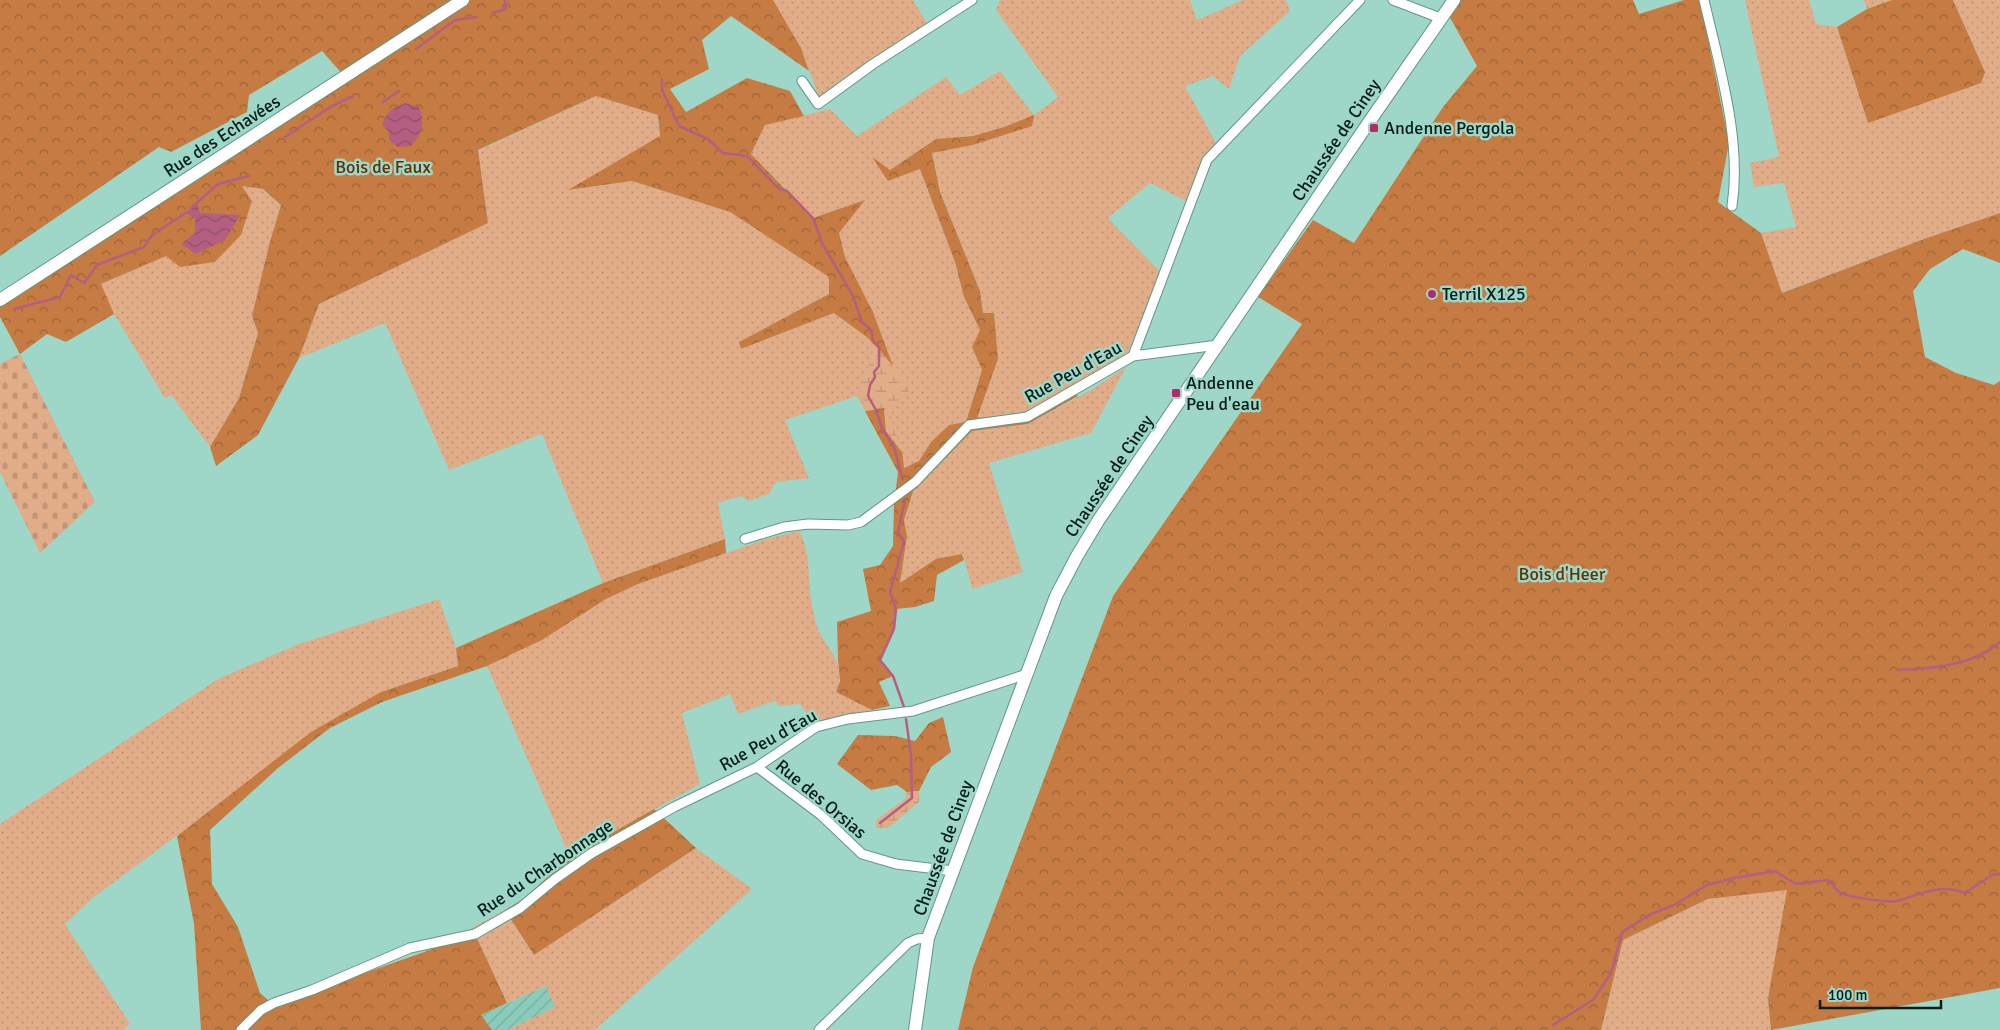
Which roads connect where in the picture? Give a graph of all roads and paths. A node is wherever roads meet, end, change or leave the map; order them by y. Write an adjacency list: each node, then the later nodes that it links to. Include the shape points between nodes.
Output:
1 (463, 0): 10 (main road, Rue des Echavées)
2 (972, 0): 8 (street, via 872,64 818,104)
3 (1360, 0): 12 (street, via 1207,160)
4 (1393, 0): 7 (street)
5 (1454, 0): 7 (main road, Chaussée de Ciney)
6 (1704, 0): 9 (street, via 1731,130 1736,184)
7 (1440, 18): 11 (main road, Chaussée de Ciney)
8 (802, 82)
9 (1732, 206)
10 (0, 300)
11 (1218, 345): 12 (street, Rue Peu d'Eau); 14 (main road, Chaussée de Ciney, via 1077,556 1056,596)
12 (1133, 356): 13 (street, Rue Peu d'Eau, via 1027,416 969,425 915,482 861,522 784,527)
13 (745, 539)
14 (1026, 674): 15 (street, Rue Peu d'Eau, via 913,711 848,719 816,727); 17 (main road, Chaussée de Ciney)
15 (757, 767): 16 (street, Rue Peu d'Eau); 17 (street, Rue des Orsias, via 820,815 862,854 896,864)
16 (674, 807): 19 (street, Rue du Charbonnage, via 592,853 555,878 520,908 475,934 410,948 312,990 274,1002)
17 (953, 871): 18 (main road, Chaussée de Ciney)
18 (928, 938): 20 (street, via 908,943); 21 (main road, Chaussée de Ciney)
19 (240, 1030)
20 (819, 1030)
21 (914, 1030)

